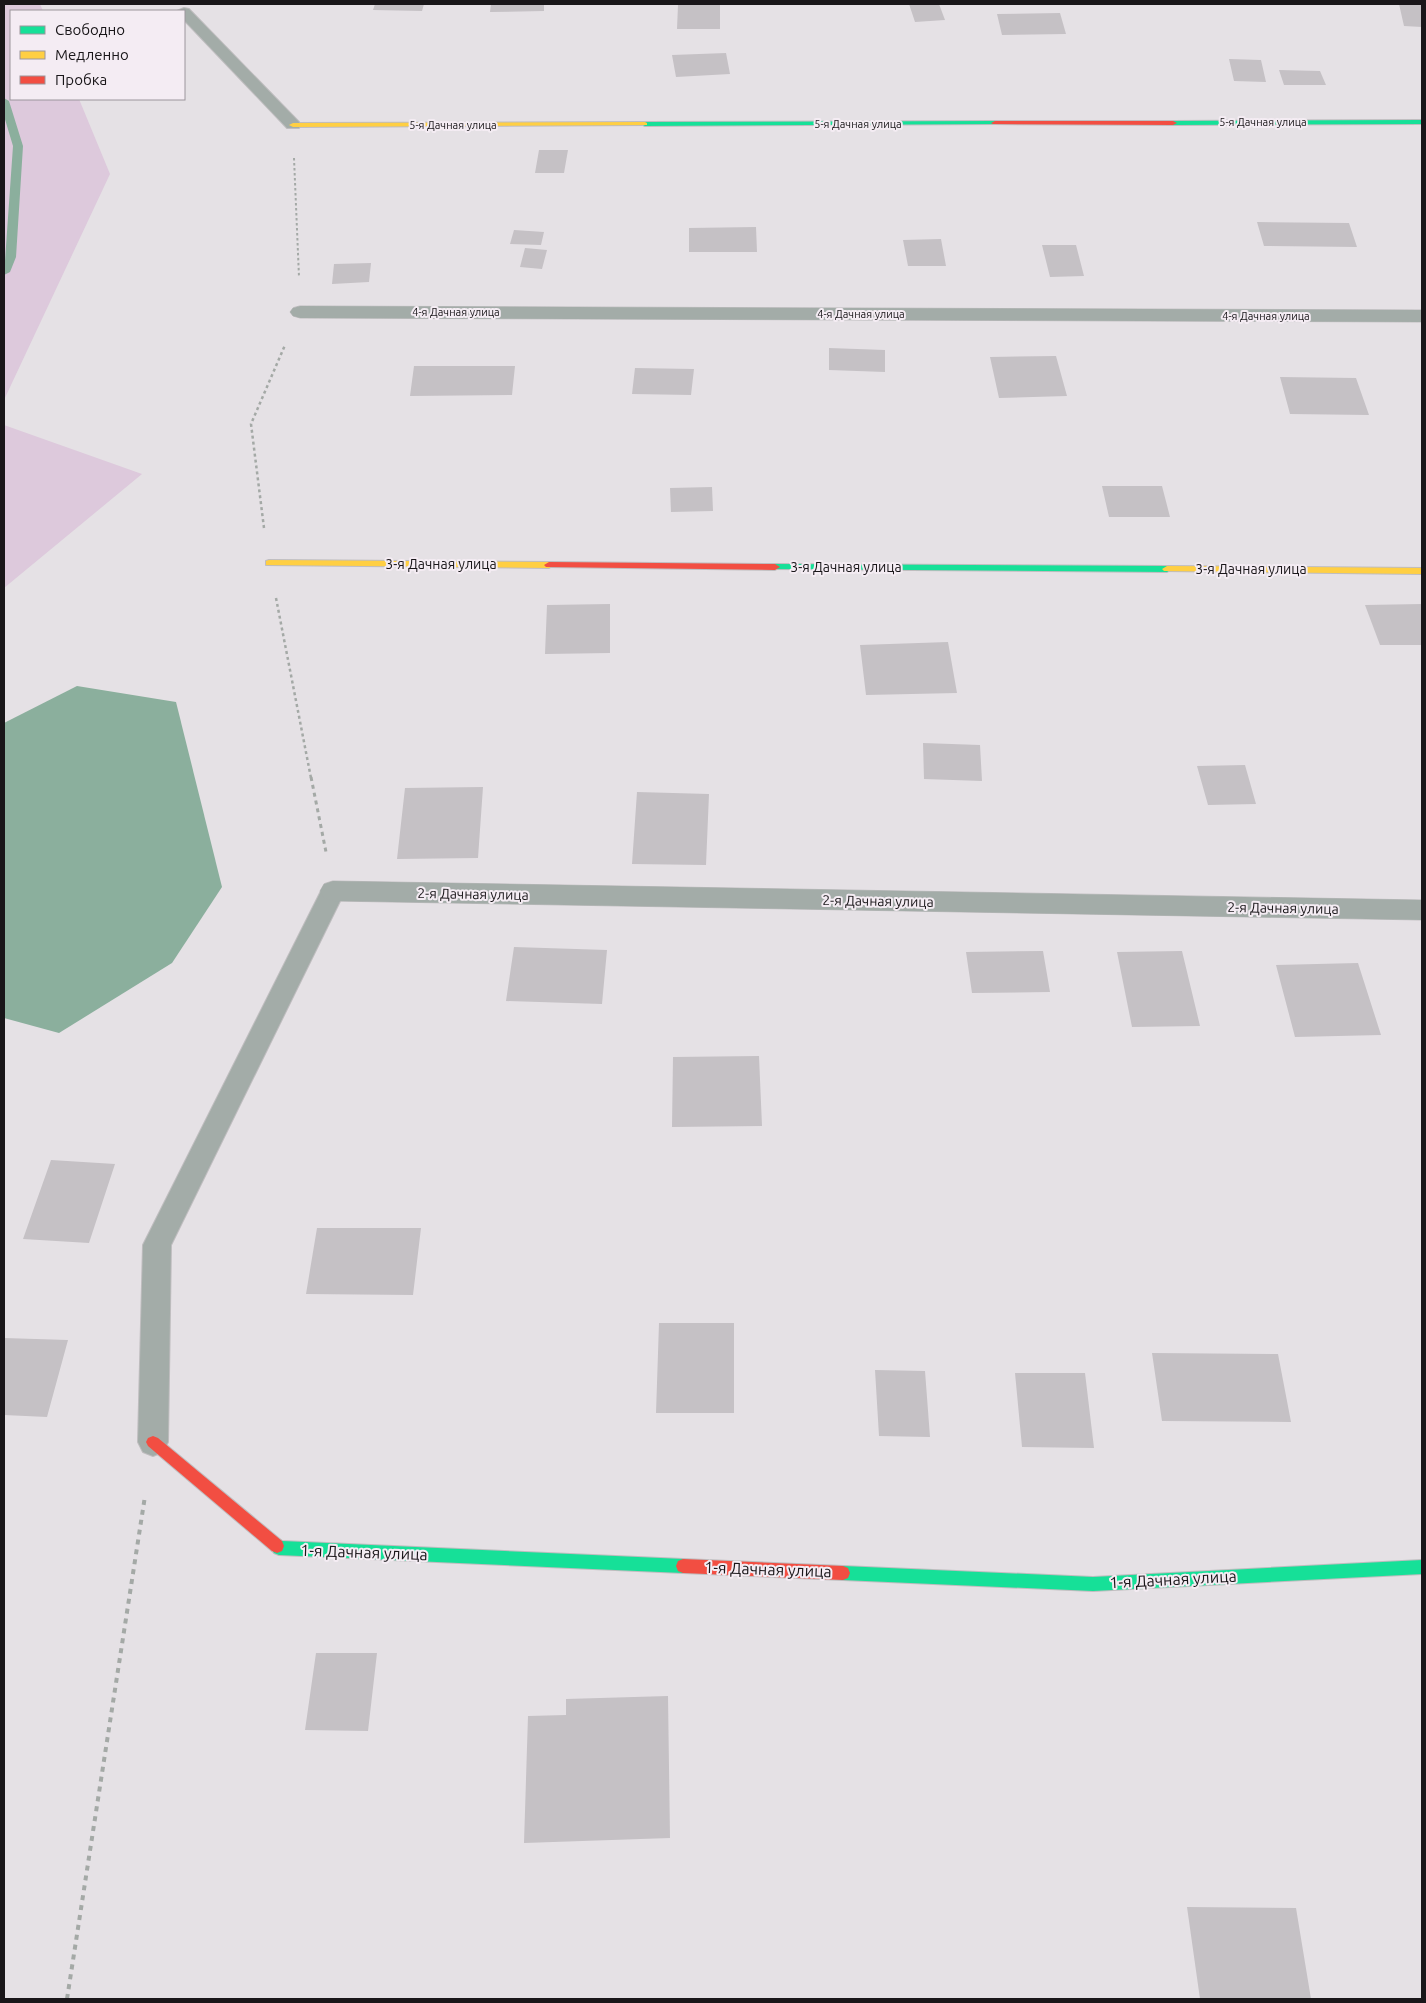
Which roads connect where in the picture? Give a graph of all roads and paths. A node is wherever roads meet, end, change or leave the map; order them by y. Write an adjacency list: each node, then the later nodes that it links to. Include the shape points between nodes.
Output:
1 (185, 14): 3 (lane)
2 (1422, 122): 3 (street, 5-я Дачная улица)
3 (293, 125): 4 (path)
4 (300, 312): 5 (street, 4-я Дачная улица); 6 (path, via 251,424)
5 (1422, 316)
6 (269, 563): 7 (street, 3-я Дачная улица); 8 (path)
7 (1422, 570)
8 (333, 892): 9 (street, 2-я Дачная улица); 10 (lane, via 157,1246)
9 (1422, 910)
10 (153, 1442): 11 (street, 1-я Дачная улица, via 279,1548 1093,1584); 12 (path)
11 (1422, 1566)
12 (67, 1999)

